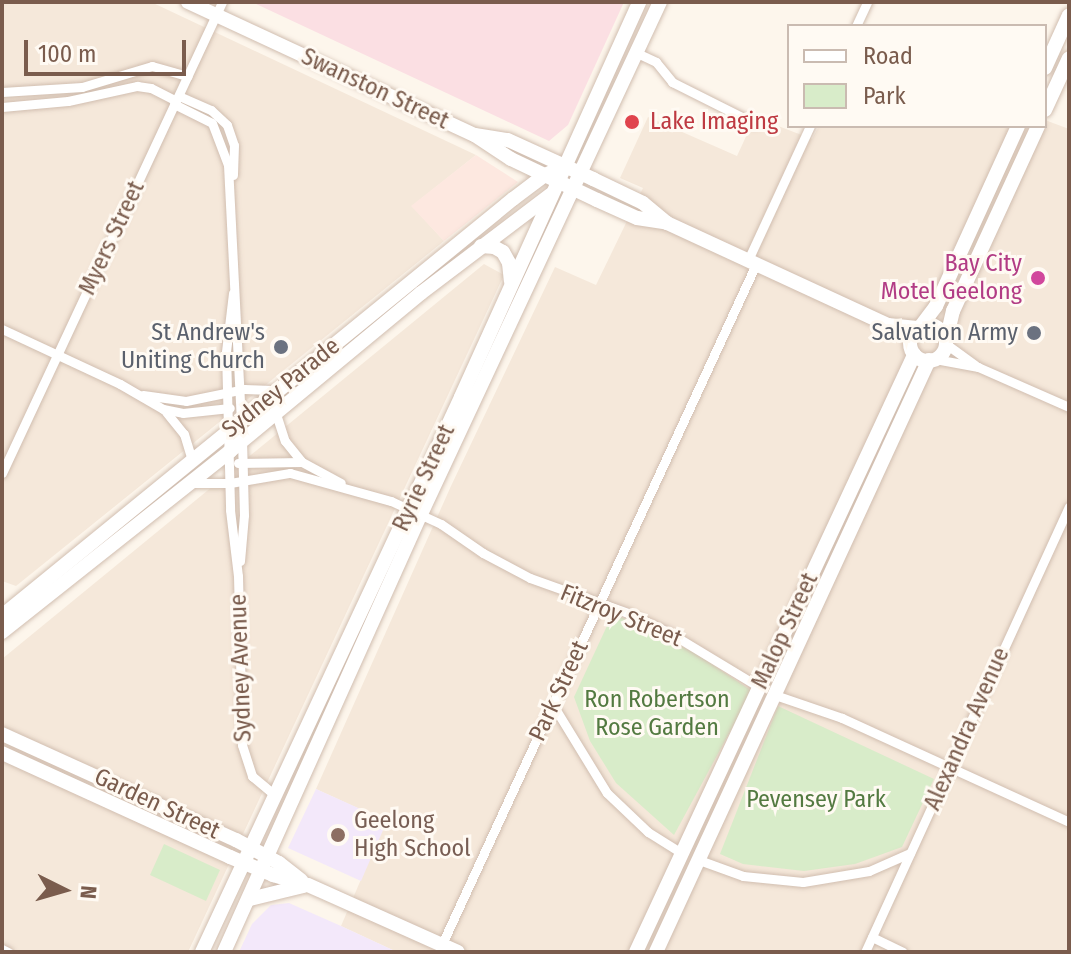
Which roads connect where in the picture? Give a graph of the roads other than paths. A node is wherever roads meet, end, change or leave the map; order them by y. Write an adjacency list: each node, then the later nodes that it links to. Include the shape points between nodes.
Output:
1 (188, 2): 5 (street, Swanston Street)
2 (639, 2): 25 (street, Ryrie Street)
3 (660, 2): 8 (street, Ryrie Street)
4 (867, 2): 7 (street)
5 (219, 8): 11 (street, Myers Street); 22 (street, Swanston Street)
6 (1069, 15): 10 (street)
7 (857, 24)
8 (637, 53): 16 (street, via 656,62 672,82); 26 (street, Ryrie Street)
9 (1069, 58): 14 (street)
10 (1047, 64)
11 (188, 76): 12 (street, via 152,66 82,87); 13 (street, Myers Street)
12 (2, 92)
13 (176, 100): 15 (street, via 137,86 68,101); 20 (street, via 211,110); 21 (street, via 207,119); 42 (street, Myers Street)
14 (1047, 106)
15 (2, 107)
16 (754, 123)
17 (809, 128): 34 (street, Park Street)
18 (1017, 128): 23 (street)
19 (1037, 128): 24 (street)
20 (230, 129): 21 (street); 28 (street, Sydney Avenue)
21 (218, 134): 28 (street, Sydney Avenue)
22 (475, 135): 25 (street, Swanston Street, via 508,140); 27 (street, Swanston Street)
23 (1010, 144): 24 (street); 31 (street)
24 (1026, 152): 33 (street)
25 (564, 166): 26 (street, Swanston Street); 27 (street, Ryrie Street)
26 (581, 174): 29 (street, Ryrie Street); 30 (street, Swanston Street, via 643,203)
27 (551, 183): 29 (street, Swanston Street); 32 (street, Sydney Parade); 35 (street, Ryrie Street); 46 (street, Sydney Parade)
28 (231, 185): 36 (street, Sydney Avenue)
29 (574, 189): 30 (street, Swanston Street, via 637,218); 64 (street, Ryrie Street)
30 (667, 223): 34 (street, Swanston Street)
31 (966, 239): 33 (street); 38 (street, via 936,306)
32 (481, 246): 35 (street, via 503,252); 52 (street, Sydney Parade)
33 (982, 247): 40 (street, via 953,311)
34 (752, 262): 37 (street, Swanston Street); 66 (street, Park Street)
35 (511, 285): 64 (street, Ryrie Street)
36 (233, 293): 45 (street, Sydney Avenue); 47 (street, Sydney Avenue)
37 (888, 325): 38 (street, Swanston Street); 41 (street, Swanston Street)
38 (919, 327): 40 (street, via 937,327); 41 (street, via 910,339)
39 (2, 329): 42 (street)
40 (946, 342): 43 (street); 44 (street)
41 (914, 353): 43 (street); 69 (street, Malop Street)
42 (56, 354): 48 (street); 58 (street, Myers Street)
43 (932, 360): 44 (street); 70 (street, Malop Street)
44 (978, 367): 49 (street)
45 (240, 390): 46 (street); 47 (street); 53 (street, Sydney Avenue)
46 (280, 390): 53 (street, Sydney Parade)
47 (227, 393): 48 (street, via 186,401); 50 (street, Sydney Avenue)
48 (140, 394): 51 (street)
49 (1069, 407)
50 (228, 408): 51 (street, via 183,413); 53 (street, Sydney Avenue); 53 (street)
51 (163, 409): 55 (street, via 184,434)
52 (276, 414): 54 (street, Sydney Parade); 56 (street, Fitzroy Street, via 285,441)
53 (237, 418): 54 (street, Sydney Avenue); 54 (street, Sydney Avenue); 55 (street, Sydney Parade)
54 (234, 452): 57 (street, Sydney Avenue); 57 (street); 60 (street, Sydney Parade); 61 (street, Sydney Avenue)
55 (192, 460): 67 (street, Sydney Parade)
56 (302, 462): 57 (street); 62 (street, Fitzroy Street)
57 (242, 463): 59 (street, Sydney Avenue)
58 (2, 473)
59 (243, 480): 61 (street, Fitzroy Street); 62 (street, Fitzroy Street, via 290,473); 65 (street, Sydney Avenue)
60 (189, 483): 61 (street, Fitzroy Street); 68 (street, Sydney Parade)
61 (230, 483): 65 (street, Sydney Avenue)
62 (348, 488): 64 (street, Fitzroy Street)
63 (1069, 506): 74 (street, Alexandra Avenue)
64 (415, 512): 66 (street, Fitzroy Street, via 515,571); 77 (street, Ryrie Street); 84 (street, Ryrie Street)
65 (238, 576): 77 (street, Sydney Avenue, via 244,756 252,776)
66 (600, 603): 69 (street, Fitzroy Street, via 678,637); 71 (street, Park Street)
67 (2, 616)
68 (2, 632)
69 (759, 687): 70 (street, Fitzroy Street); 82 (street, Malop Street)
70 (775, 695): 74 (street, Fitzroy Street, via 835,715); 85 (street, Malop Street)
71 (553, 705): 82 (street, via 607,793 648,832); 93 (street, Park Street)
72 (2, 734): 75 (street, Garden Street)
73 (2, 753): 76 (street, Garden Street)
74 (950, 767): 79 (street, Fitzroy Street); 83 (street, Alexandra Avenue)
75 (80, 769): 76 (street); 78 (street, Garden Street)
76 (73, 785): 80 (street, Garden Street)
77 (275, 795): 81 (street, Ryrie Street)
78 (175, 812): 80 (street); 81 (street, Garden Street)
79 (1069, 822)
80 (167, 829): 86 (street, Garden Street)
81 (251, 848): 84 (street, Garden Street); 86 (street, Ryrie Street)
82 (682, 853): 85 (street); 90 (street, Malop Street)
83 (910, 853): 85 (street, via 856,875 803,882 750,878); 92 (street, Alexandra Avenue)
84 (268, 856): 87 (street, Ryrie Street); 88 (street, Garden Street)
85 (699, 860): 91 (street, Malop Street)
86 (244, 863): 87 (street, Garden Street); 96 (street, Ryrie Street)
87 (262, 871): 88 (street, Garden Street); 89 (street, Ryrie Street)
88 (308, 885): 89 (street); 93 (street, Garden Street)
89 (250, 899): 97 (street, Ryrie Street)
90 (650, 922): 91 (street); 99 (street, Malop Street)
91 (667, 930): 100 (street, Malop Street)
92 (872, 937): 101 (street, Alexandra Avenue); 102 (street)
93 (442, 944): 98 (street, Garden Street)
94 (2, 949): 95 (street)
95 (8, 952)
96 (202, 952)
97 (224, 952)
98 (458, 952)
99 (636, 952)
100 (656, 952)
101 (865, 952)
102 (903, 952)

